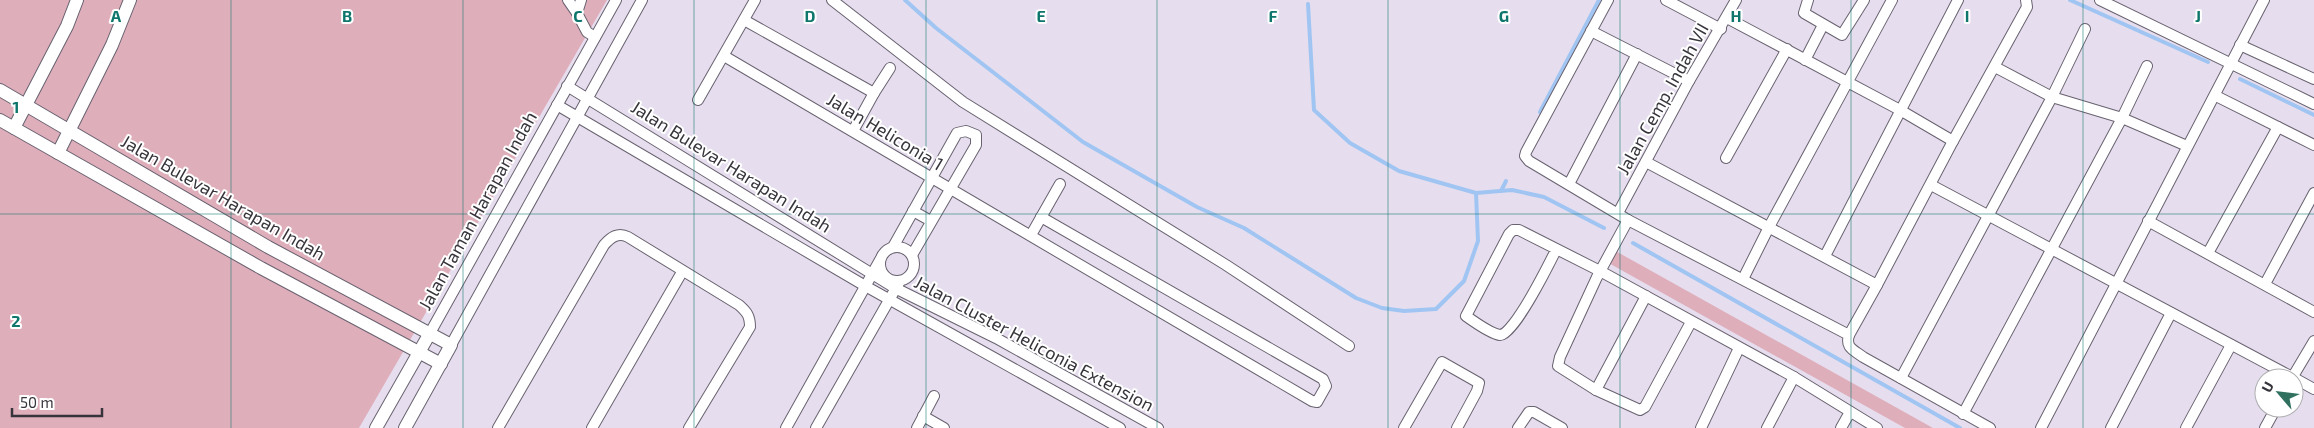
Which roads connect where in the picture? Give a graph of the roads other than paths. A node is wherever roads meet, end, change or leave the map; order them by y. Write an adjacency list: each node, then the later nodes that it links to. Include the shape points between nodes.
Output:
1 (77, 0): 47 (street)
2 (130, 0): 55 (street, via 112,45)
3 (568, 0): 19 (street)
4 (581, 0): 19 (street)
5 (616, 0): 26 (street)
6 (642, 0): 44 (street)
7 (755, 0): 21 (street)
8 (832, 0): 104 (street, via 963,102 1226,265)
9 (1608, 0): 25 (street)
10 (1667, 0): 23 (street)
11 (1736, 0): 20 (street, Jalan Cemp. Indah VII)
12 (1808, 0): 22 (street, via 1803,12)
13 (1864, 0): 22 (street, via 1843,35)
14 (1892, 0): 38 (street)
15 (1958, 0): 49 (street)
16 (2026, 0): 34 (street, via 2026,7)
17 (2100, 0): 33 (street)
18 (2264, 0): 27 (street)
19 (577, 13): 26 (street, via 587,32)
20 (1727, 18): 23 (street, Jalan Cemp. Indah VII); 28 (street)
21 (744, 20): 30 (street); 41 (street)
22 (1823, 25): 31 (street)
23 (1720, 29): 37 (street, Jalan Cemp. Indah VII)
24 (2085, 30): 43 (street)
25 (1591, 31): 29 (street); 65 (street, via 1525,156)
26 (595, 37): 39 (street)
27 (2240, 45): 33 (street); 36 (street)
28 (1787, 49): 31 (street); 61 (street)
29 (1637, 54): 37 (street); 65 (street)
30 (724, 56): 45 (street); 56 (street, Jalan Heliconia 1)
31 (1805, 60): 38 (street)
32 (2148, 66): 51 (street)
33 (2228, 66): 42 (street); 46 (street)
34 (1995, 67): 43 (street); 57 (street)
35 (890, 68): 41 (street)
36 (2314, 79)
37 (1689, 81): 62 (street, Jalan Cemp. Indah VII)
38 (1848, 82): 49 (street); 76 (street)
39 (567, 86): 44 (street, Jalan Bulevar Harapan Indah); 48 (street)
40 (0, 90): 47 (street, Jalan Bulevar Harapan Indah)
41 (874, 92): 56 (street)
42 (2216, 96): 53 (street); 59 (street)
43 (2052, 97): 51 (street); 71 (street)
44 (587, 99): 50 (street); 87 (street, Jalan Bulevar Harapan Indah)
45 (698, 100)
46 (2314, 104)
47 (28, 105): 54 (street); 55 (street, Jalan Bulevar Harapan Indah)
48 (557, 105): 50 (street, Jalan Bulevar Harapan Indah); 99 (street, Jalan Taman Harapan Indah)
49 (1900, 110): 57 (street); 83 (street)
50 (577, 117): 93 (street, Jalan Bulevar Harapan Indah); 102 (street)
51 (2122, 118): 59 (street); 80 (street)
52 (0, 120): 54 (street)
53 (2278, 127): 58 (street); 81 (street)
54 (14, 128): 60 (street)
55 (70, 130): 60 (street); 99 (street, Jalan Bulevar Harapan Indah, via 268,247)
56 (853, 130): 63 (street, Jalan Heliconia 1)
57 (1953, 141): 66 (street)
58 (2314, 145)
59 (2187, 146): 75 (street)
60 (58, 153): 106 (street, via 261,268)
61 (1726, 158)
62 (1646, 162): 70 (street, Jalan Cemp. Indah VII); 76 (street)
63 (931, 179): 67 (street, Jalan Heliconia 1); 67 (street, via 957,133 972,132 976,135 976,145); 69 (street)
64 (1060, 184): 72 (street)
65 (1569, 184): 70 (street)
66 (1931, 185): 71 (street); 92 (street)
67 (949, 189): 74 (street); 77 (street, Jalan Heliconia 1)
68 (2314, 193): 91 (street)
69 (913, 211): 74 (street); 78 (street)
70 (1618, 213): 73 (street)
71 (1987, 216): 80 (street); 111 (street)
72 (1041, 217): 77 (street); 77 (street, Jalan Heliconia 1, via 1323,379 1326,386 1320,398 1317,402 1312,401)
73 (1628, 220): 85 (street); 88 (street)
74 (931, 221): 82 (street)
75 (2148, 222): 81 (street); 90 (street)
76 (1769, 227): 83 (street); 88 (street)
77 (1030, 235)
78 (893, 247): 82 (street, via 904,248); 84 (street)
79 (1556, 250): 79 (street, via 1519,230 1513,230 1466,316 1497,334 1508,332); 85 (street)
80 (2051, 250): 90 (street); 115 (street)
81 (2208, 253): 91 (street)
82 (912, 255): 89 (street, via 912,271)
83 (1825, 256): 92 (street)
84 (880, 260): 87 (street); 89 (street, via 882,273)
85 (1600, 271): 94 (street); 112 (street, via 1558,366)
86 (682, 272): 119 (street, via 624,235 604,244); 120 (street); 121 (street, via 739,306 750,319 750,326)
87 (873, 275): 89 (street, Jalan Bulevar Harapan Indah); 93 (street)
88 (1743, 279): 100 (street)
89 (898, 284): 95 (street); 127 (street, Jalan Cluster Heliconia Extension)
90 (2116, 284): 97 (street); 137 (street)
91 (2265, 284): 96 (street)
92 (1878, 285): 100 (street)
93 (867, 287): 95 (street, Jalan Bulevar Harapan Indah); 122 (street)
94 (1646, 296): 98 (street); 112 (street)
95 (890, 300): 123 (street); 126 (street, Jalan Cluster Heliconia Extension)
96 (2314, 312)
97 (2171, 313): 103 (street); 138 (street)
98 (1691, 322): 105 (street); 112 (street, via 1645,407 1638,410)
99 (430, 333): 102 (street, Jalan Bulevar Harapan Indah); 106 (street)
100 (1848, 335): 111 (street, via 1849,347)
101 (2314, 341): 109 (street)
102 (451, 345): 107 (street)
103 (2231, 345): 108 (street); 139 (street)
104 (1349, 346)
105 (1739, 348): 110 (street); 132 (street)
106 (420, 352): 107 (street); 117 (street)
107 (441, 364): 118 (street)
108 (2274, 368)
109 (2299, 368)
110 (1794, 378): 114 (street); 133 (street)
111 (1901, 378): 115 (street)
112 (1596, 390)
113 (934, 396): 116 (street)
114 (1850, 412): 134 (street); 135 (street)
115 (1963, 414): 136 (street)
116 (923, 416): 124 (street); 125 (street)
117 (376, 428)
118 (404, 428)
119 (498, 428)
120 (592, 428)
121 (690, 428)
122 (786, 428)
123 (816, 428)
124 (917, 428)
125 (944, 428)
126 (1120, 428)
127 (1158, 428)
128 (1404, 428): 129 (street, via 1442,362 1479,384)
129 (1457, 428)
130 (1518, 428): 131 (street, via 1529,412)
131 (1562, 428)
132 (1701, 428)
133 (1768, 428)
134 (1841, 428)
135 (1877, 428)
136 (1990, 428)
137 (2041, 428)
138 (2111, 428)
139 (2186, 428)

